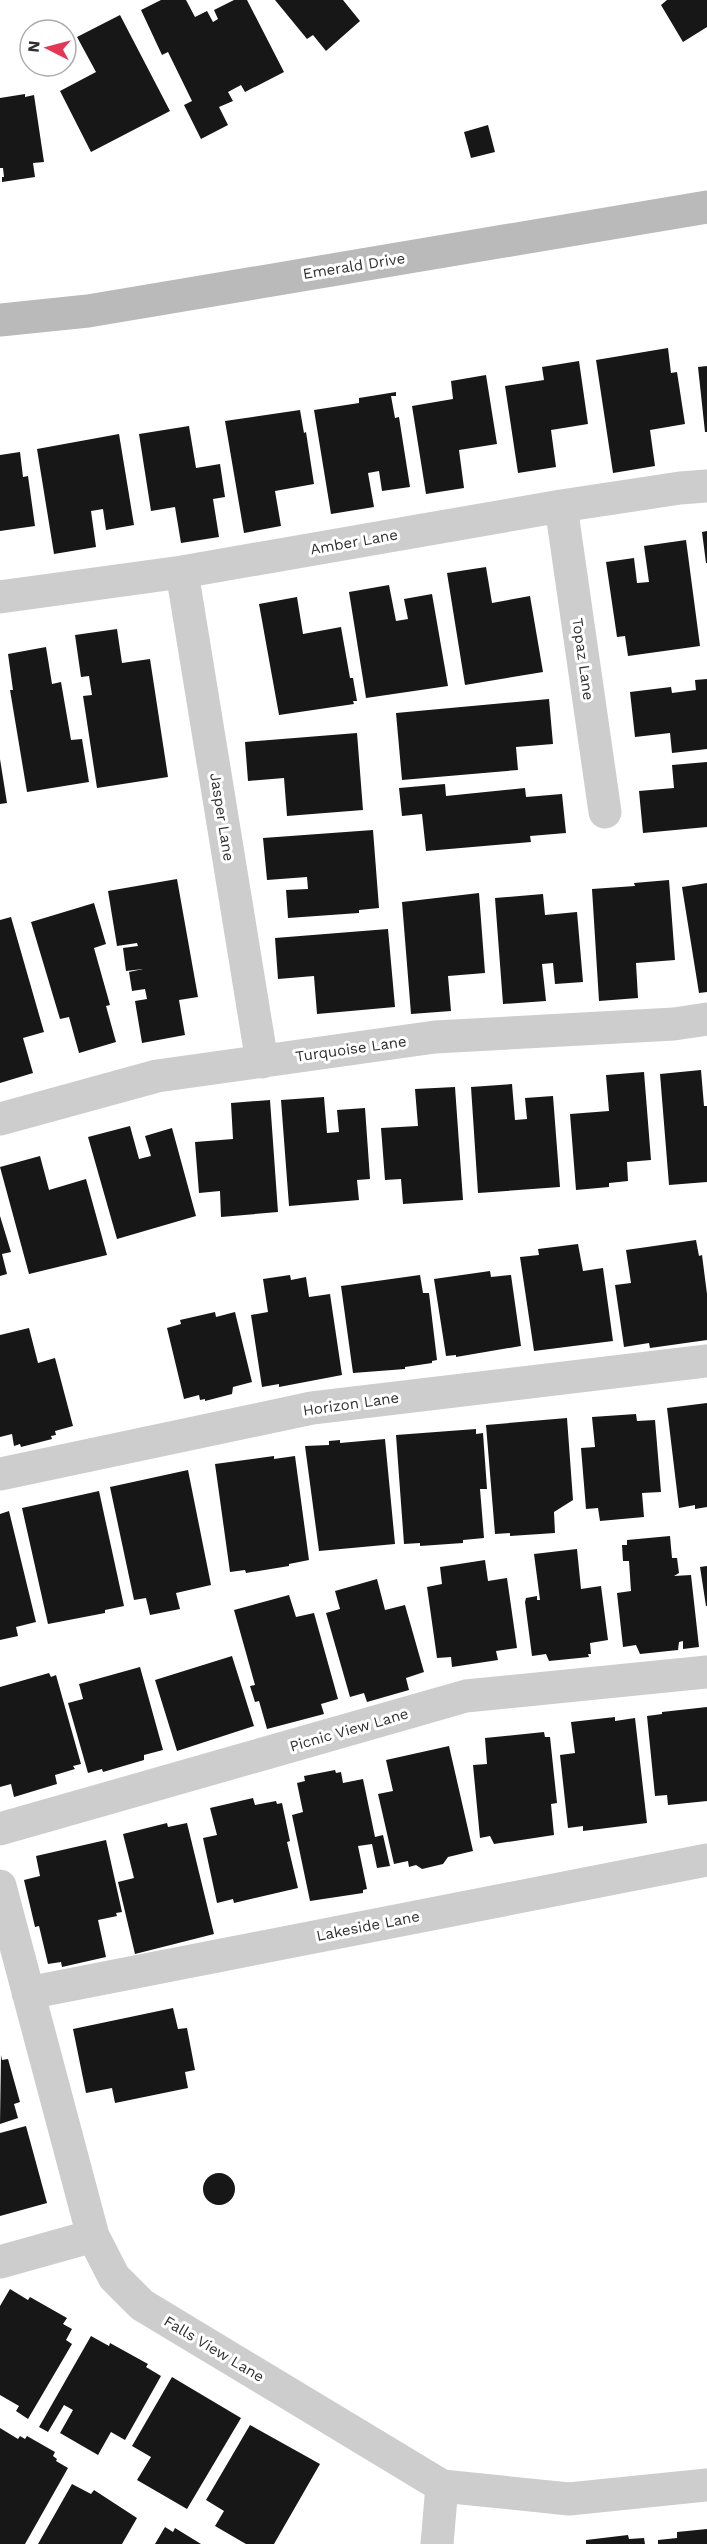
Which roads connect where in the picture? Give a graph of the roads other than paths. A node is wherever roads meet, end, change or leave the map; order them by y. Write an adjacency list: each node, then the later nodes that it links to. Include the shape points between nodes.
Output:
1 (707, 207): 2 (main road, Emerald Drive, via 88,311)
2 (0, 320)
3 (707, 486): 4 (street, Amber Lane)
4 (561, 506): 5 (street, Amber Lane); 7 (street, Topaz Lane)
5 (182, 572): 6 (street, Amber Lane); 9 (street, Jasper Lane)
6 (0, 597)
7 (604, 812)
8 (707, 1019): 9 (street, Turquoise Lane, via 435,1037)
9 (262, 1062): 10 (street, Turquoise Lane, via 157,1076)
10 (0, 1119)
11 (707, 1361): 12 (street, Horizon Lane, via 312,1408)
12 (0, 1474)
13 (707, 1672): 14 (street, Picnic View Lane, via 466,1696)
14 (0, 1829)
15 (707, 1860): 17 (street, Lakeside Lane)
16 (0, 1886): 17 (street, Falls View Lane)
17 (28, 1993): 18 (street, Falls View Lane)
18 (93, 2236): 19 (street); 21 (street, Falls View Lane, via 114,2277 142,2305)
19 (0, 2262)
20 (707, 2485): 21 (street, Falls View Lane, via 569,2499)
21 (442, 2486): 22 (street)
22 (437, 2544)

